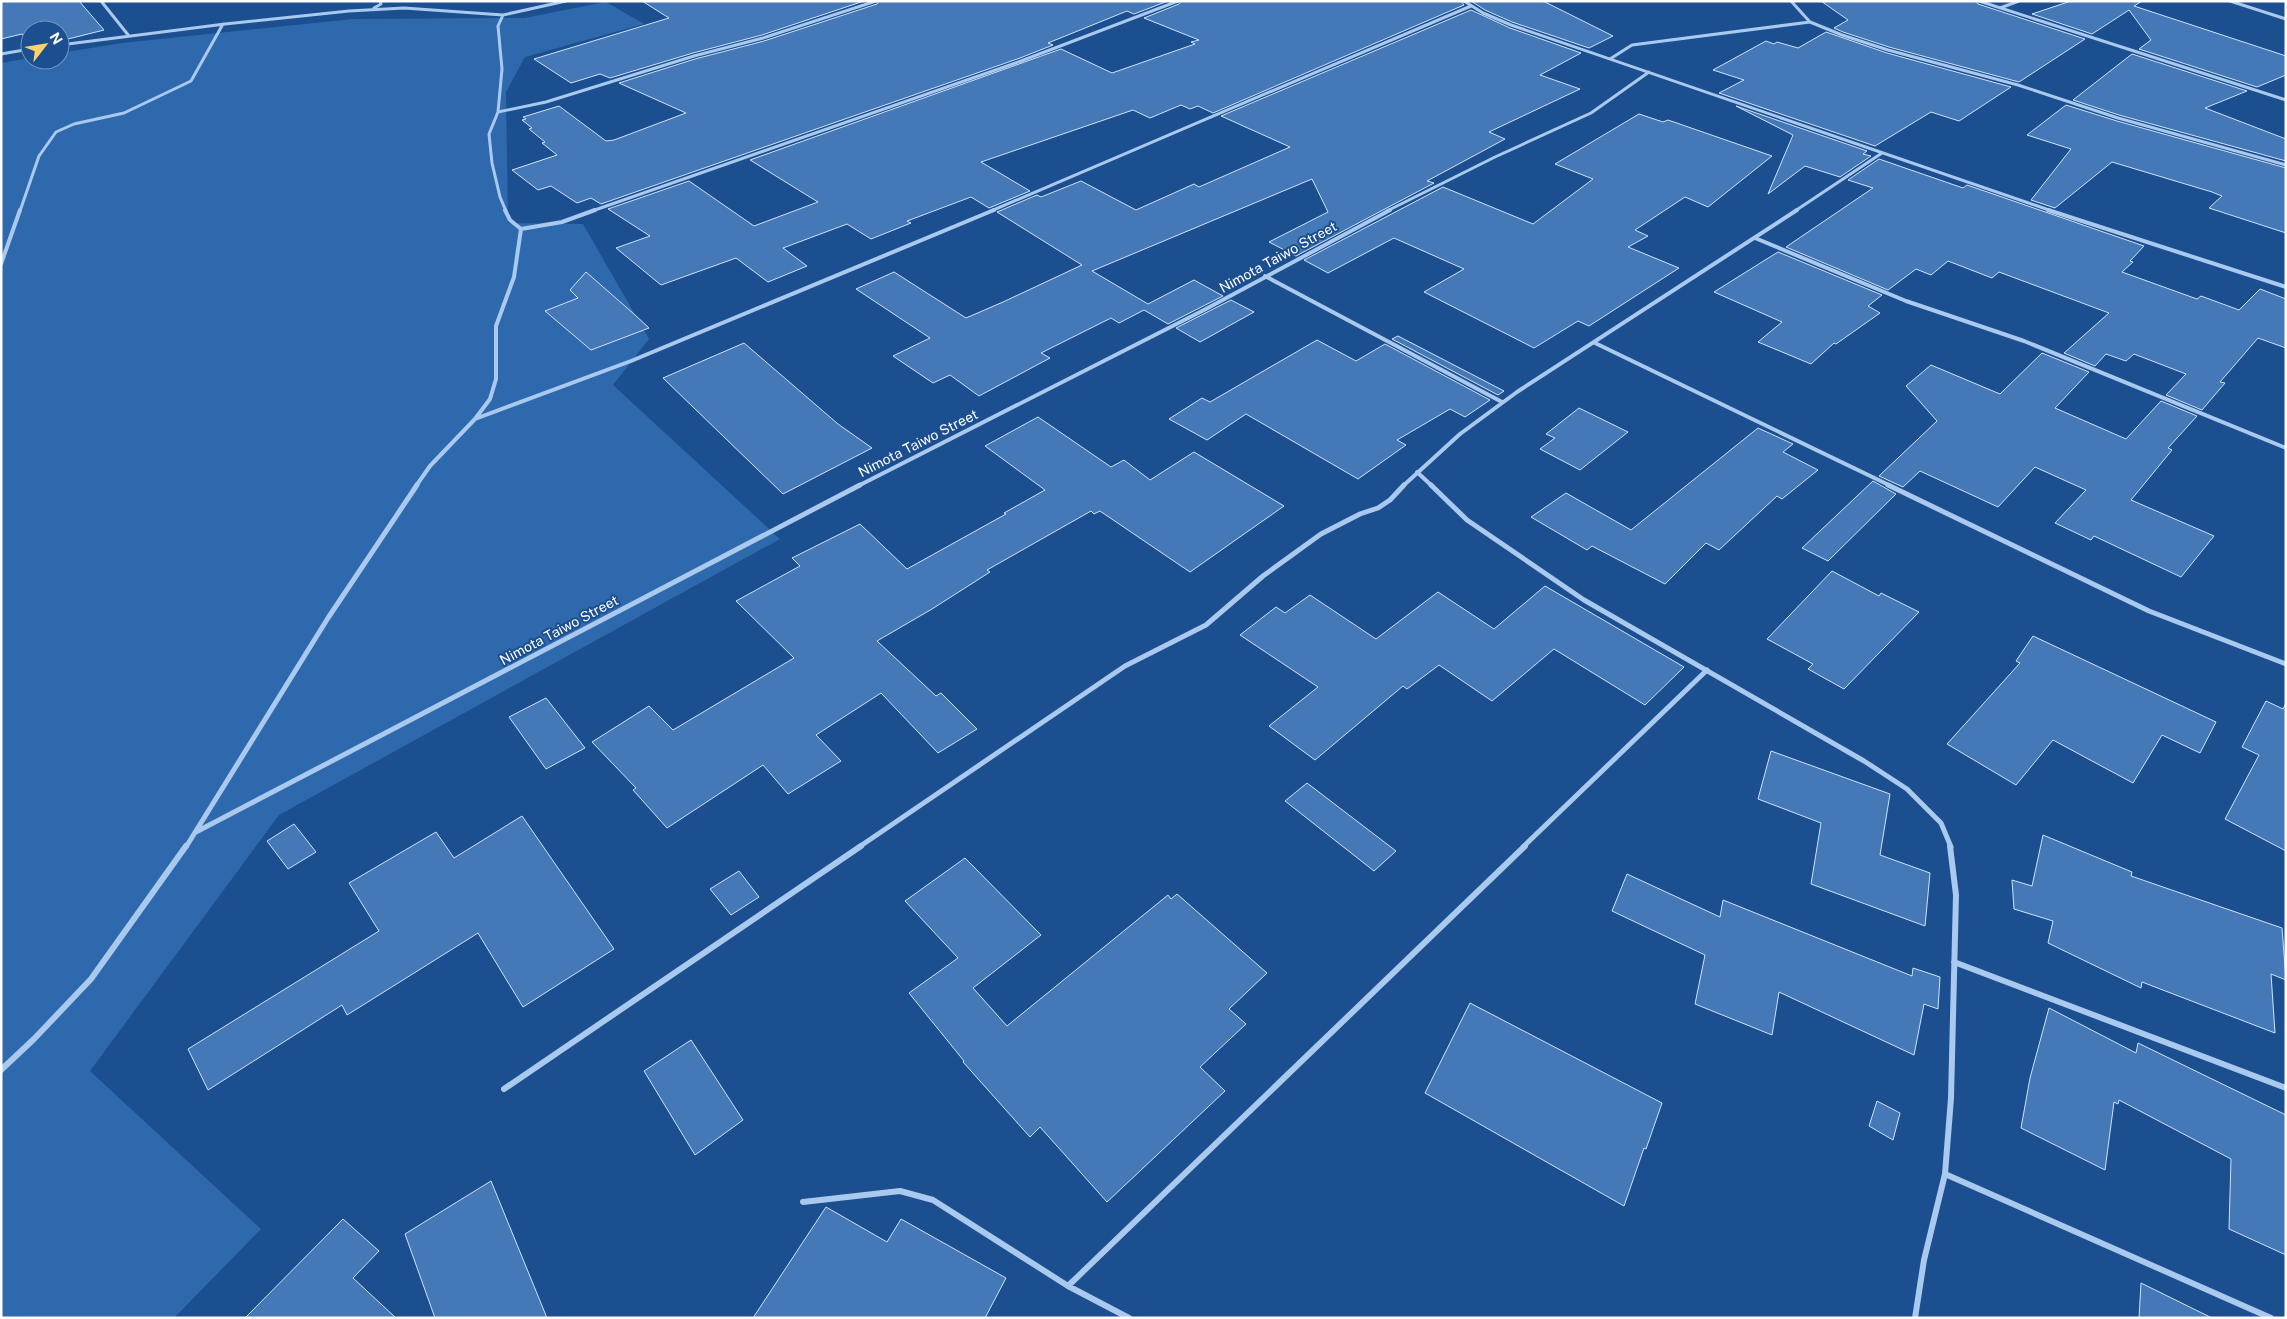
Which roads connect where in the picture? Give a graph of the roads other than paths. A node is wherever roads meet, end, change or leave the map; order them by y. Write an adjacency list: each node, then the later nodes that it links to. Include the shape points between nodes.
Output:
1 (101, 1): 18 (street)
2 (380, 1): 13 (street, via 381,4)
3 (566, 1): 14 (street)
4 (876, 1): 25 (street, via 546,102)
5 (1178, 1): 28 (street, via 1021,60 562,222)
6 (1464, 1): 11 (street)
7 (1791, 1): 16 (street)
8 (1979, 1): 12 (street)
9 (2020, 1): 12 (street)
10 (2230, 1): 15 (street)
11 (1471, 6): 22 (street, via 1511,25); 35 (street, via 631,361)
12 (2000, 8): 24 (street)
13 (374, 9): 14 (street, via 414,7); 17 (street)
14 (503, 15): 25 (street, via 498,31 502,69)
15 (2286, 19)
16 (1810, 22): 22 (street, via 1632,45); 27 (street, via 1888,50 2002,80 2118,118)
17 (223, 24): 18 (street); 30 (street, via 191,81 124,113 74,124 56,132 39,156)
18 (129, 36): 19 (street)
19 (70, 44)
20 (20, 51): 21 (street)
21 (1, 54)
22 (1610, 59): 23 (street)
23 (1649, 72): 26 (street); 31 (street, Nimota Taiwo Street, via 1591,113 1495,157)
24 (2286, 100)
25 (498, 112): 28 (street, via 489,134 492,163 506,212)
26 (1882, 153): 29 (street); 32 (street)
27 (2286, 165)
28 (521, 229): 35 (street, via 514,277 496,326 496,379 490,399)
29 (1755, 238): 33 (street); 36 (street, via 1906,301 2024,341)
30 (1, 264)
31 (1265, 276): 34 (street); 40 (street, Nimota Taiwo Street)
32 (2286, 287)
33 (1595, 343): 34 (street); 38 (street, via 2149,612)
34 (1502, 402): 37 (street)
35 (475, 419): 40 (street, via 430,466 328,618)
36 (2286, 448)
37 (1417, 472): 39 (street, via 1475,526 1584,600); 44 (street, via 1390,500 1321,534 1263,576 1206,625 1125,666)
38 (2286, 664)
39 (1707, 670): 41 (street, via 1864,762 1907,790 1934,814 1951,847 1956,896); 47 (street)
40 (196, 832): 42 (street, via 91,979)
41 (1954, 962): 43 (street); 45 (street, via 1951,1098)
42 (1, 1070)
43 (2286, 1088)
44 (504, 1089)
45 (1944, 1174): 49 (street, via 1924,1260); 50 (street)
46 (804, 1202): 47 (street, via 900,1191 932,1200)
47 (1068, 1286): 48 (street)
48 (1129, 1318)
49 (1915, 1318)
50 (2271, 1318)

